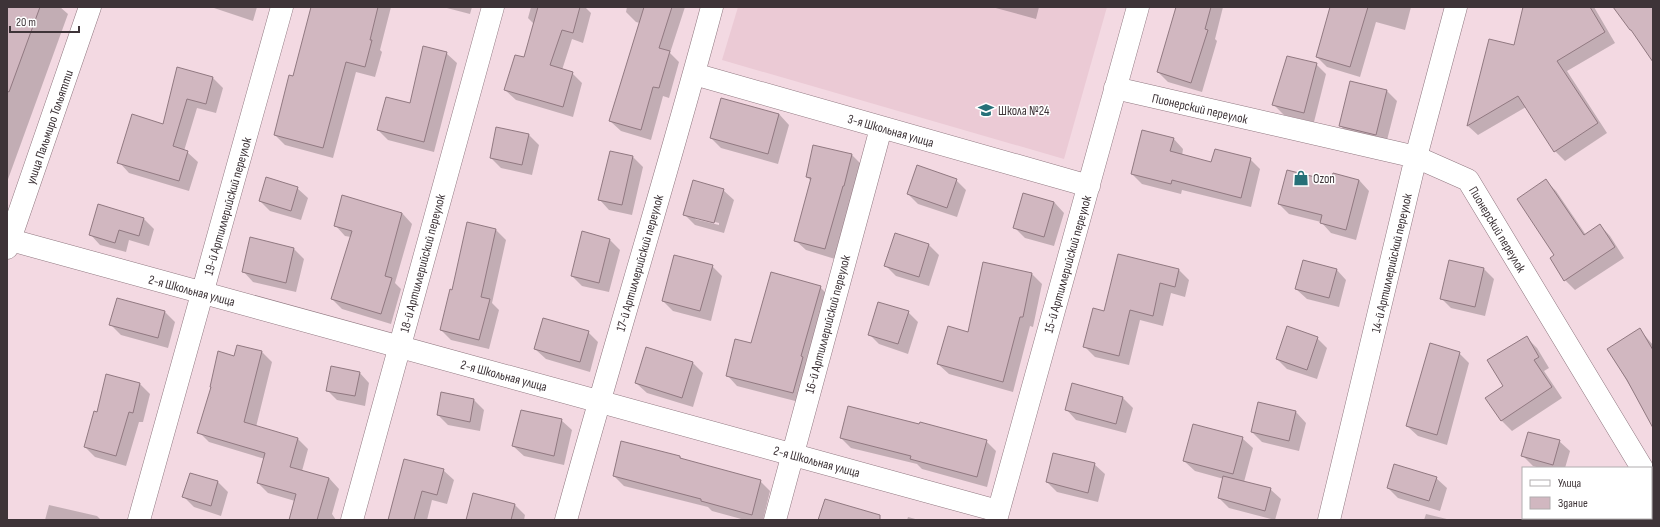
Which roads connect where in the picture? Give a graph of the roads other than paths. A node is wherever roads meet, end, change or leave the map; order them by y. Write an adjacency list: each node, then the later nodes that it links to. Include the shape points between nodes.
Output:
1 (90, 7): 12 (street, улица Пальмиро Тольятти)
2 (282, 7): 13 (street, 19-й Артиллерийский переулок)
3 (493, 7): 14 (street, 18-й Артиллерийский переулок)
4 (712, 7): 7 (street, 17-й Артиллерийский переулок)
5 (1138, 7): 8 (street, 15-й Артиллерийский переулок)
6 (1456, 7): 10 (street, 14-й Артиллерийский переулок)
7 (694, 74): 9 (street, 3-я Школьная улица); 15 (street, 17-й Артиллерийский переулок)
8 (1115, 88): 10 (street, Пионерский переулок); 11 (street, 15-й Артиллерийский переулок)
9 (881, 128): 11 (street, 3-я Школьная улица); 16 (street, 16-й Артиллерийский переулок)
10 (1416, 157): 17 (street, Пионерский переулок, via 1468,180); 23 (street, 14-й Артиллерийский переулок)
11 (1089, 186): 18 (street, 15-й Артиллерийский переулок)
12 (8, 242): 13 (street, 2-я Школьная улица)
13 (202, 293): 14 (street, 2-я Школьная улица); 19 (street, 19-й Артиллерийский переулок)
14 (399, 347): 15 (street, 2-я Школьная улица); 20 (street, 18-й Артиллерийский переулок)
15 (598, 401): 16 (street, 2-я Школьная улица); 21 (street, 17-й Артиллерийский переулок)
16 (792, 454): 18 (street, 2-я Школьная улица); 22 (street, 16-й Артиллерийский переулок)
17 (1641, 467)
18 (997, 515)
19 (139, 520)
20 (352, 520)
21 (566, 520)
22 (775, 520)
23 (1329, 520)

